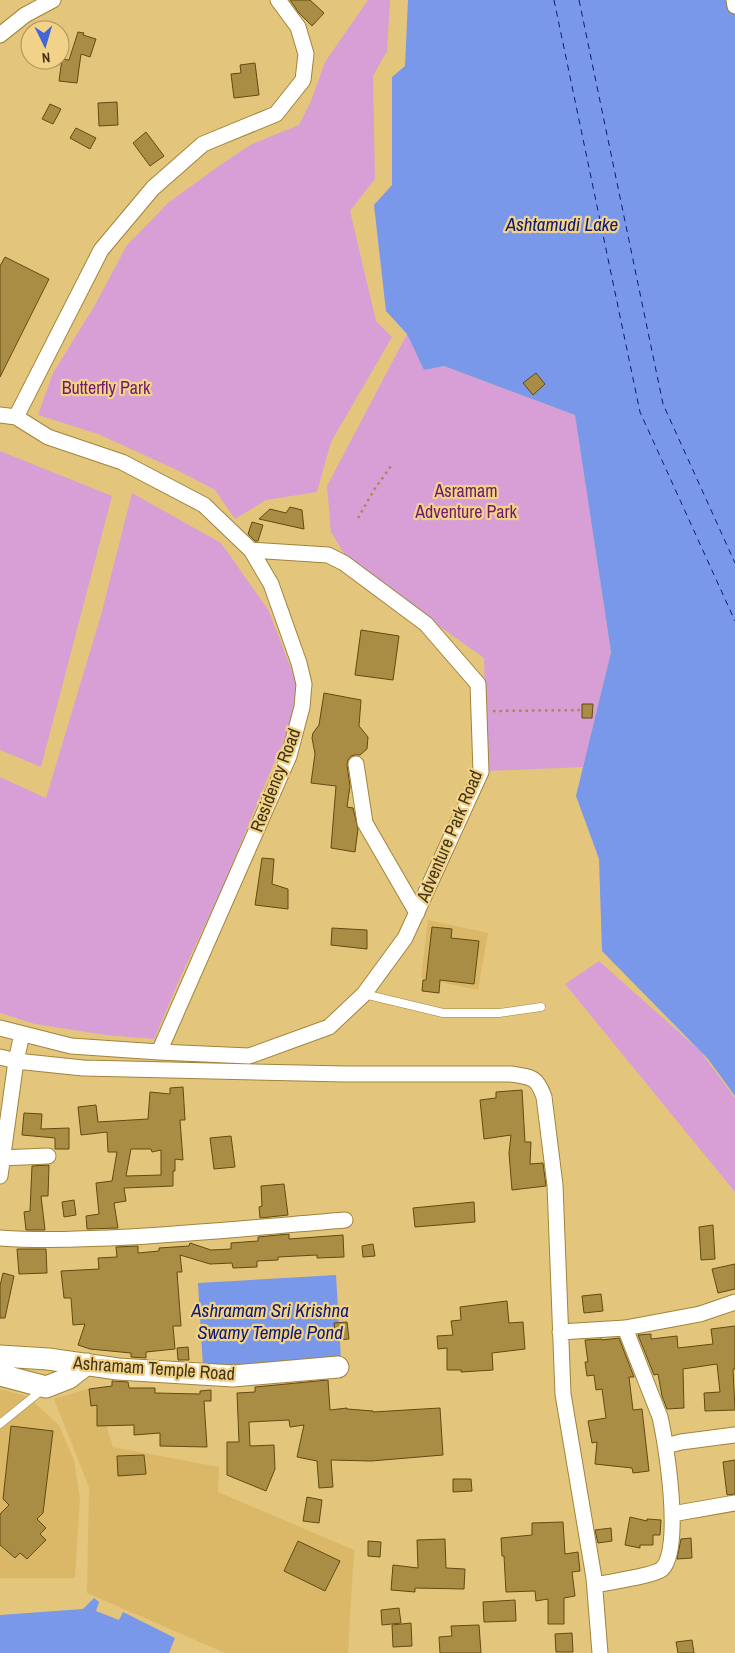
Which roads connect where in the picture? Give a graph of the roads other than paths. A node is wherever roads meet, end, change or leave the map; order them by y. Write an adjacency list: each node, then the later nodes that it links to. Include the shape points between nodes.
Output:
1 (53, 0): 5 (street, via 25,15)
2 (278, 0): 7 (street, via 298,27 306,54 303,80 276,114 204,144 153,188 101,250)
3 (734, 0): 4 (street)
4 (735, 6)
5 (0, 35)
6 (0, 415): 7 (street, Residency Road)
7 (16, 417): 8 (street, Residency Road, via 48,437 122,462 204,505)
8 (251, 550): 10 (street, Adventure Park Road, via 328,555 344,564 426,624 478,684 481,772); 15 (street, Residency Road, via 271,584 299,663 304,684 302,706 289,756)
9 (356, 764): 10 (street, via 365,824)
10 (417, 913): 11 (street, Adventure Park Road, via 405,938)
11 (364, 994): 12 (lane, via 443,1013 499,1013); 15 (street, Adventure Park Road, via 329,1028 249,1056)
12 (541, 1007)
13 (0, 1028): 14 (street, Adventure Park Road)
14 (22, 1034): 15 (street, Adventure Park Road, via 71,1046); 17 (street)
15 (159, 1052)
16 (0, 1057): 17 (street)
17 (16, 1061): 19 (street); 25 (street, via 83,1068 512,1074 534,1079 540,1085 544,1098 555,1185)
18 (48, 1156): 19 (street)
19 (1, 1158): 20 (street)
20 (0, 1176)
21 (345, 1220): 22 (street, via 65,1240)
22 (0, 1238)
23 (735, 1302): 24 (street, via 700,1314)
24 (625, 1328): 25 (street); 34 (street, via 660,1417)
25 (560, 1332): 37 (street, via 563,1394)
26 (0, 1356): 27 (street, Ashramam Temple Road)
27 (30, 1358): 28 (street, Ashramam Temple Road); 31 (street)
28 (87, 1364): 29 (street, Ashramam Temple Road, via 233,1376); 31 (street, via 69,1378)
29 (338, 1367)
30 (0, 1375): 31 (street)
31 (39, 1385): 32 (lane)
32 (0, 1424)
33 (735, 1435): 34 (street)
34 (666, 1446): 36 (street)
35 (735, 1503): 36 (street)
36 (672, 1514): 37 (street, via 671,1539 662,1569)
37 (595, 1585): 38 (street)
38 (600, 1653)

